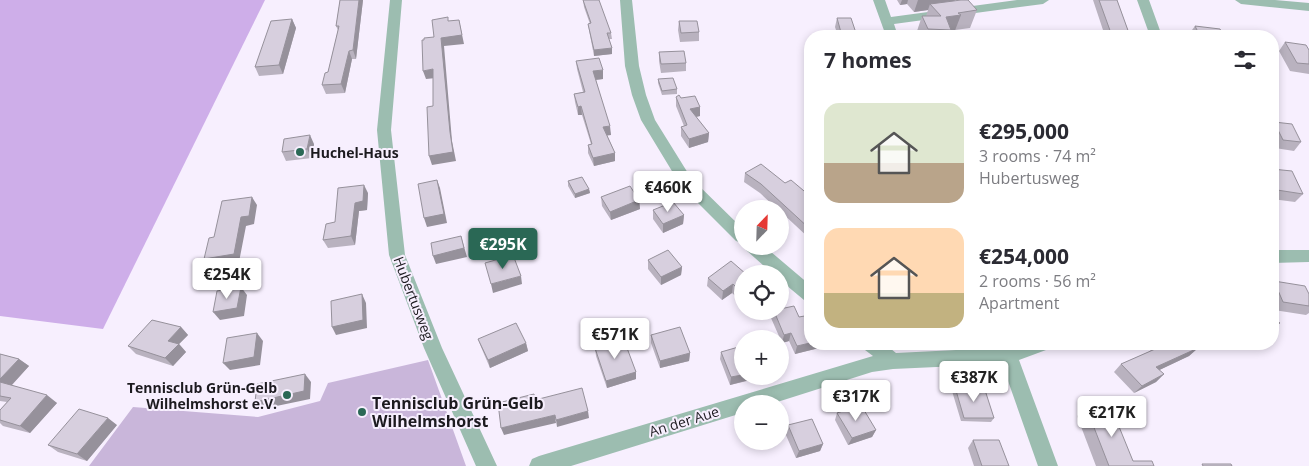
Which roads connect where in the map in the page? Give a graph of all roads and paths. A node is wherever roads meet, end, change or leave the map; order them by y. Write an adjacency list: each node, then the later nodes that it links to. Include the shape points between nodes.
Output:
1 (396, 0): 19 (street, Hubertusweg, via 384,130 397,255 433,348)
2 (626, 0): 11 (street, via 632,66 648,120 686,182)
3 (878, 0): 8 (street)
4 (1043, 0): 8 (street)
5 (1143, 0): 10 (street)
6 (1241, 0): 7 (street)
7 (1309, 7)
8 (886, 21): 9 (street)
9 (890, 30)
10 (1154, 30)
11 (734, 229)
12 (762, 255): 15 (street)
13 (1309, 256): 14 (street)
14 (1279, 257)
15 (804, 291)
16 (879, 350): 18 (street)
17 (1006, 350): 18 (street, An der Aue); 21 (street)
18 (893, 361): 20 (street, An der Aue, via 872,364)
19 (487, 466)
20 (539, 466)
21 (1048, 466)

